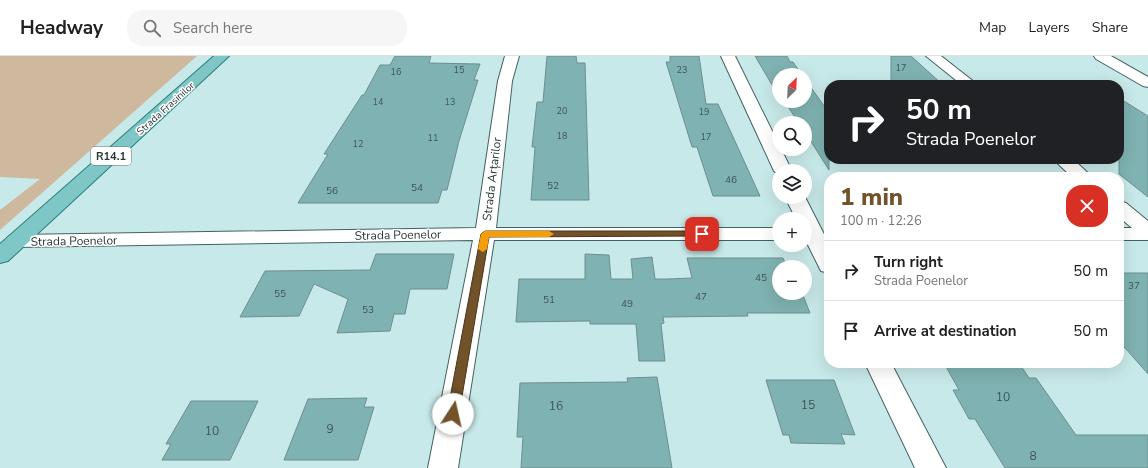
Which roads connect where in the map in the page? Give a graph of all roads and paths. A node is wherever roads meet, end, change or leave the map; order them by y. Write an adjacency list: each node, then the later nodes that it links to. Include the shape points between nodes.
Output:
1 (222, 56): 19 (main road, Strada Frasinilor / R14.1)
2 (512, 56): 14 (street, Strada Arțarilor, via 505,81)
3 (728, 56): 8 (street)
4 (933, 56): 6 (street)
5 (1101, 56): 7 (street)
6 (964, 80)
7 (1148, 83)
8 (779, 164)
9 (1068, 164): 10 (street)
10 (1077, 172)
11 (799, 204): 16 (street)
12 (1124, 211): 13 (street)
13 (1148, 231)
14 (485, 234): 15 (street, Strada Poenelor); 19 (street, Strada Poenelor); 23 (street, Strada Arțarilor)
15 (772, 234)
16 (816, 234): 20 (street)
17 (1124, 234): 18 (street)
18 (1148, 234)
19 (16, 241): 21 (main road, Strada Frasinilor / R14.1)
20 (824, 254)
21 (0, 256)
22 (881, 368): 24 (street)
23 (443, 468)
24 (931, 468)

